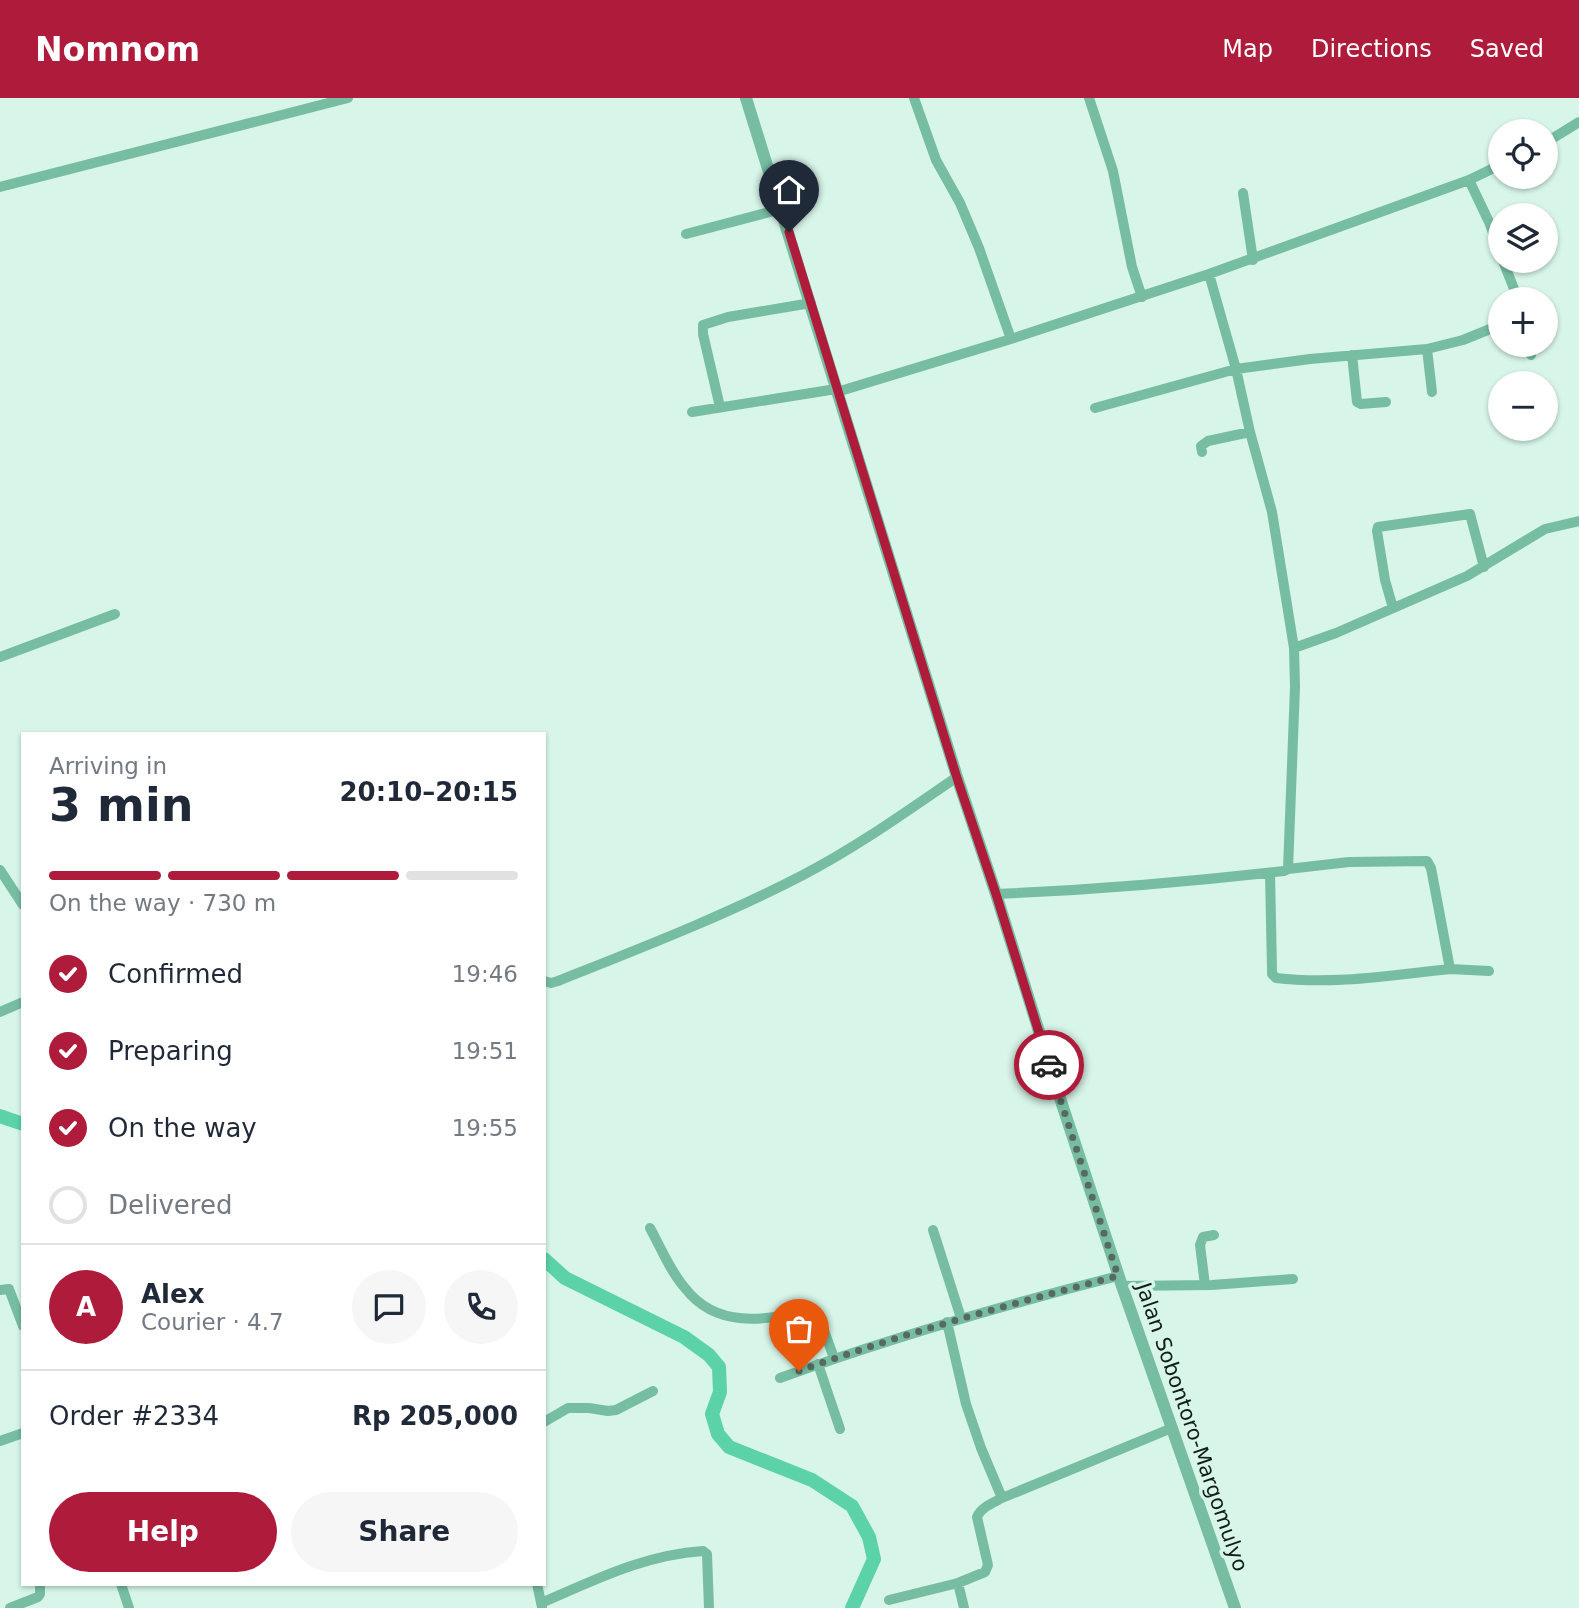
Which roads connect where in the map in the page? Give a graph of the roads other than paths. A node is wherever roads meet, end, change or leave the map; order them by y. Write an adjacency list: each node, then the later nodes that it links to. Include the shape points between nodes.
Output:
1 (348, 98): 9 (street)
2 (746, 98): 11 (street, Jalan Sobontoro-Margomulyo)
3 (914, 98): 19 (street, via 936,160 979,248)
4 (1089, 98): 16 (street, via 1113,171)
5 (1579, 122): 6 (street)
6 (1558, 135)
7 (1488, 171): 8 (street)
8 (1469, 180): 12 (street); 14 (street)
9 (0, 187)
10 (1243, 193): 14 (street)
11 (781, 209): 13 (street); 17 (street, Jalan Sobontoro-Margomulyo)
12 (1488, 220)
13 (686, 234)
14 (1253, 260): 15 (street)
15 (1209, 274): 16 (street); 22 (street)
16 (1142, 297): 19 (street)
17 (811, 303): 23 (street, Jalan Sobontoro-Margomulyo); 26 (street, via 728,317 703,326)
18 (1488, 330): 20 (street)
19 (1011, 339): 23 (street)
20 (1427, 349): 21 (street); 24 (street)
21 (1352, 355): 22 (street); 25 (street, via 1359,403)
22 (1236, 369): 27 (street); 29 (street)
23 (837, 390): 26 (street); 37 (street, Jalan Sobontoro-Margomulyo)
24 (1432, 392)
25 (1386, 402)
26 (720, 407): 28 (street)
27 (1095, 408)
28 (692, 412)
29 (1250, 432): 30 (street, via 1208,441 1201,446); 35 (street, via 1272,512)
30 (1202, 452)
31 (1579, 521): 32 (street, via 1545,529)
32 (1484, 567): 33 (street); 33 (street, via 1470,514 1378,527)
33 (1393, 608): 35 (street)
34 (115, 614): 36 (street)
35 (1294, 648): 38 (street)
36 (0, 657)
37 (957, 778): 41 (street, Jalan Sobontoro-Margomulyo); 45 (street, via 805,874 658,941 558,981)
38 (1288, 869): 40 (street); 43 (street, via 1340,862 1427,860)
39 (0, 870): 42 (street)
40 (1269, 873): 41 (street, via 1084,891); 43 (street, via 1273,977 1356,980)
41 (996, 894): 52 (street, Jalan Sobontoro-Margomulyo)
42 (21, 902)
43 (1450, 969): 44 (street)
44 (1489, 971)
45 (546, 982)
46 (21, 1003): 47 (street)
47 (0, 1012)
48 (650, 1228): 58 (street, via 695,1299 733,1319 769,1319 814,1311)
49 (933, 1230): 55 (street)
50 (1214, 1235): 53 (street, via 1203,1237 1200,1245)
51 (1293, 1279): 53 (street)
52 (1120, 1281): 53 (street); 55 (street); 63 (street, Jalan Sobontoro-Margomulyo)
53 (1205, 1284)
54 (0, 1290): 56 (street, via 9,1289)
55 (961, 1318): 57 (street)
56 (21, 1321)
57 (947, 1322): 58 (street); 67 (street, via 965,1404)
58 (834, 1358): 59 (street)
59 (818, 1364): 60 (street); 64 (street)
60 (780, 1378)
61 (653, 1391): 62 (street, via 620,1409 567,1408)
62 (546, 1421)
63 (1172, 1428): 67 (street); 78 (street, Jalan Sobontoro-Margomulyo)
64 (840, 1429)
65 (21, 1434): 66 (street)
66 (0, 1441)
67 (1002, 1498): 68 (street, via 977,1517 988,1569)
68 (958, 1583): 72 (street); 77 (street)
69 (40, 1586): 74 (street, via 38,1597)
70 (122, 1586): 75 (street)
71 (537, 1586): 73 (street)
72 (889, 1600)
73 (541, 1606): 76 (street, via 637,1563 703,1551 707,1554)
74 (10, 1608)
75 (129, 1608)
76 (709, 1608)
77 (964, 1608)
78 (1234, 1608)

